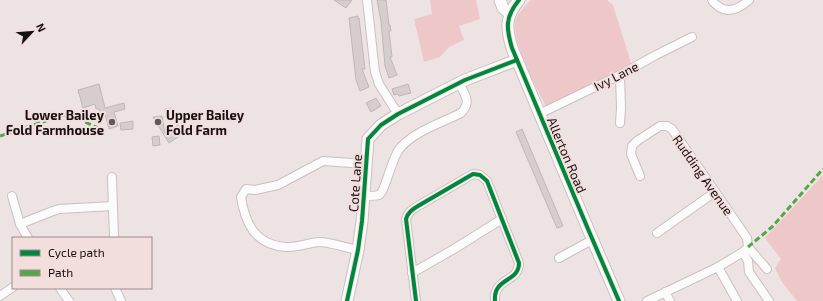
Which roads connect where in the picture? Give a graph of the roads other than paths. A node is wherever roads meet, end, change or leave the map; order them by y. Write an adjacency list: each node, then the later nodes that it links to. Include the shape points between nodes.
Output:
1 (367, 0): 11 (street, via 375,72 379,84)
2 (500, 0): 6 (street, via 503,8)
3 (519, 0): 6 (street)
4 (712, 0): 5 (street, via 725,10 734,10)
5 (749, 0)
6 (510, 14): 8 (street, Allerton Road, via 507,29)
7 (692, 37): 9 (street, Ivy Lane)
8 (517, 60): 10 (street, Cote Lane); 12 (street, Allerton Road)
9 (620, 75): 12 (street, Ivy Lane); 13 (street)
10 (459, 83): 11 (street, Cote Lane); 19 (street, via 468,104 465,109 408,140 394,157 383,191 379,195)
11 (398, 114): 14 (street, Cote Lane, via 381,125 368,140)
12 (539, 114): 26 (street, Allerton Road)
13 (620, 123)
14 (366, 164): 19 (street, Cote Lane); 27 (street, via 323,161 278,185 255,190 246,189 241,197 249,226 258,236 271,244 286,247 321,242)
15 (640, 176): 17 (street, Rudding Avenue, via 631,154 632,146 660,126 667,126 672,129)
16 (112, 177): 20 (street)
17 (715, 192): 23 (street); 28 (street, Rudding Avenue, via 747,238)
18 (12, 196): 22 (street)
19 (364, 196): 27 (street, Cote Lane)
20 (113, 206): 22 (street, via 53,211); 25 (street)
21 (502, 219): 32 (street); 32 (street, via 487,181 477,174 470,175 418,206 406,219); 42 (street, via 520,266 516,273 497,288 494,294)
22 (20, 224): 24 (street)
23 (657, 233)
24 (27, 237)
25 (114, 237)
26 (592, 240): 29 (street); 43 (street, Allerton Road)
27 (358, 250): 40 (street, Cote Lane)
28 (746, 250): 30 (street); 31 (street); 47 (street, via 749,272)
29 (560, 258)
30 (718, 266): 36 (street); 46 (street)
31 (767, 269)
32 (412, 273): 41 (street)
33 (12, 288): 37 (street)
34 (61, 289): 38 (street)
35 (115, 289): 39 (street)
36 (665, 292): 44 (street); 45 (street)
37 (0, 296)
38 (69, 301)
39 (121, 301)
40 (347, 301)
41 (416, 301)
42 (495, 301)
43 (620, 301)
44 (647, 301)
45 (670, 301)
46 (737, 301)
47 (769, 301)

